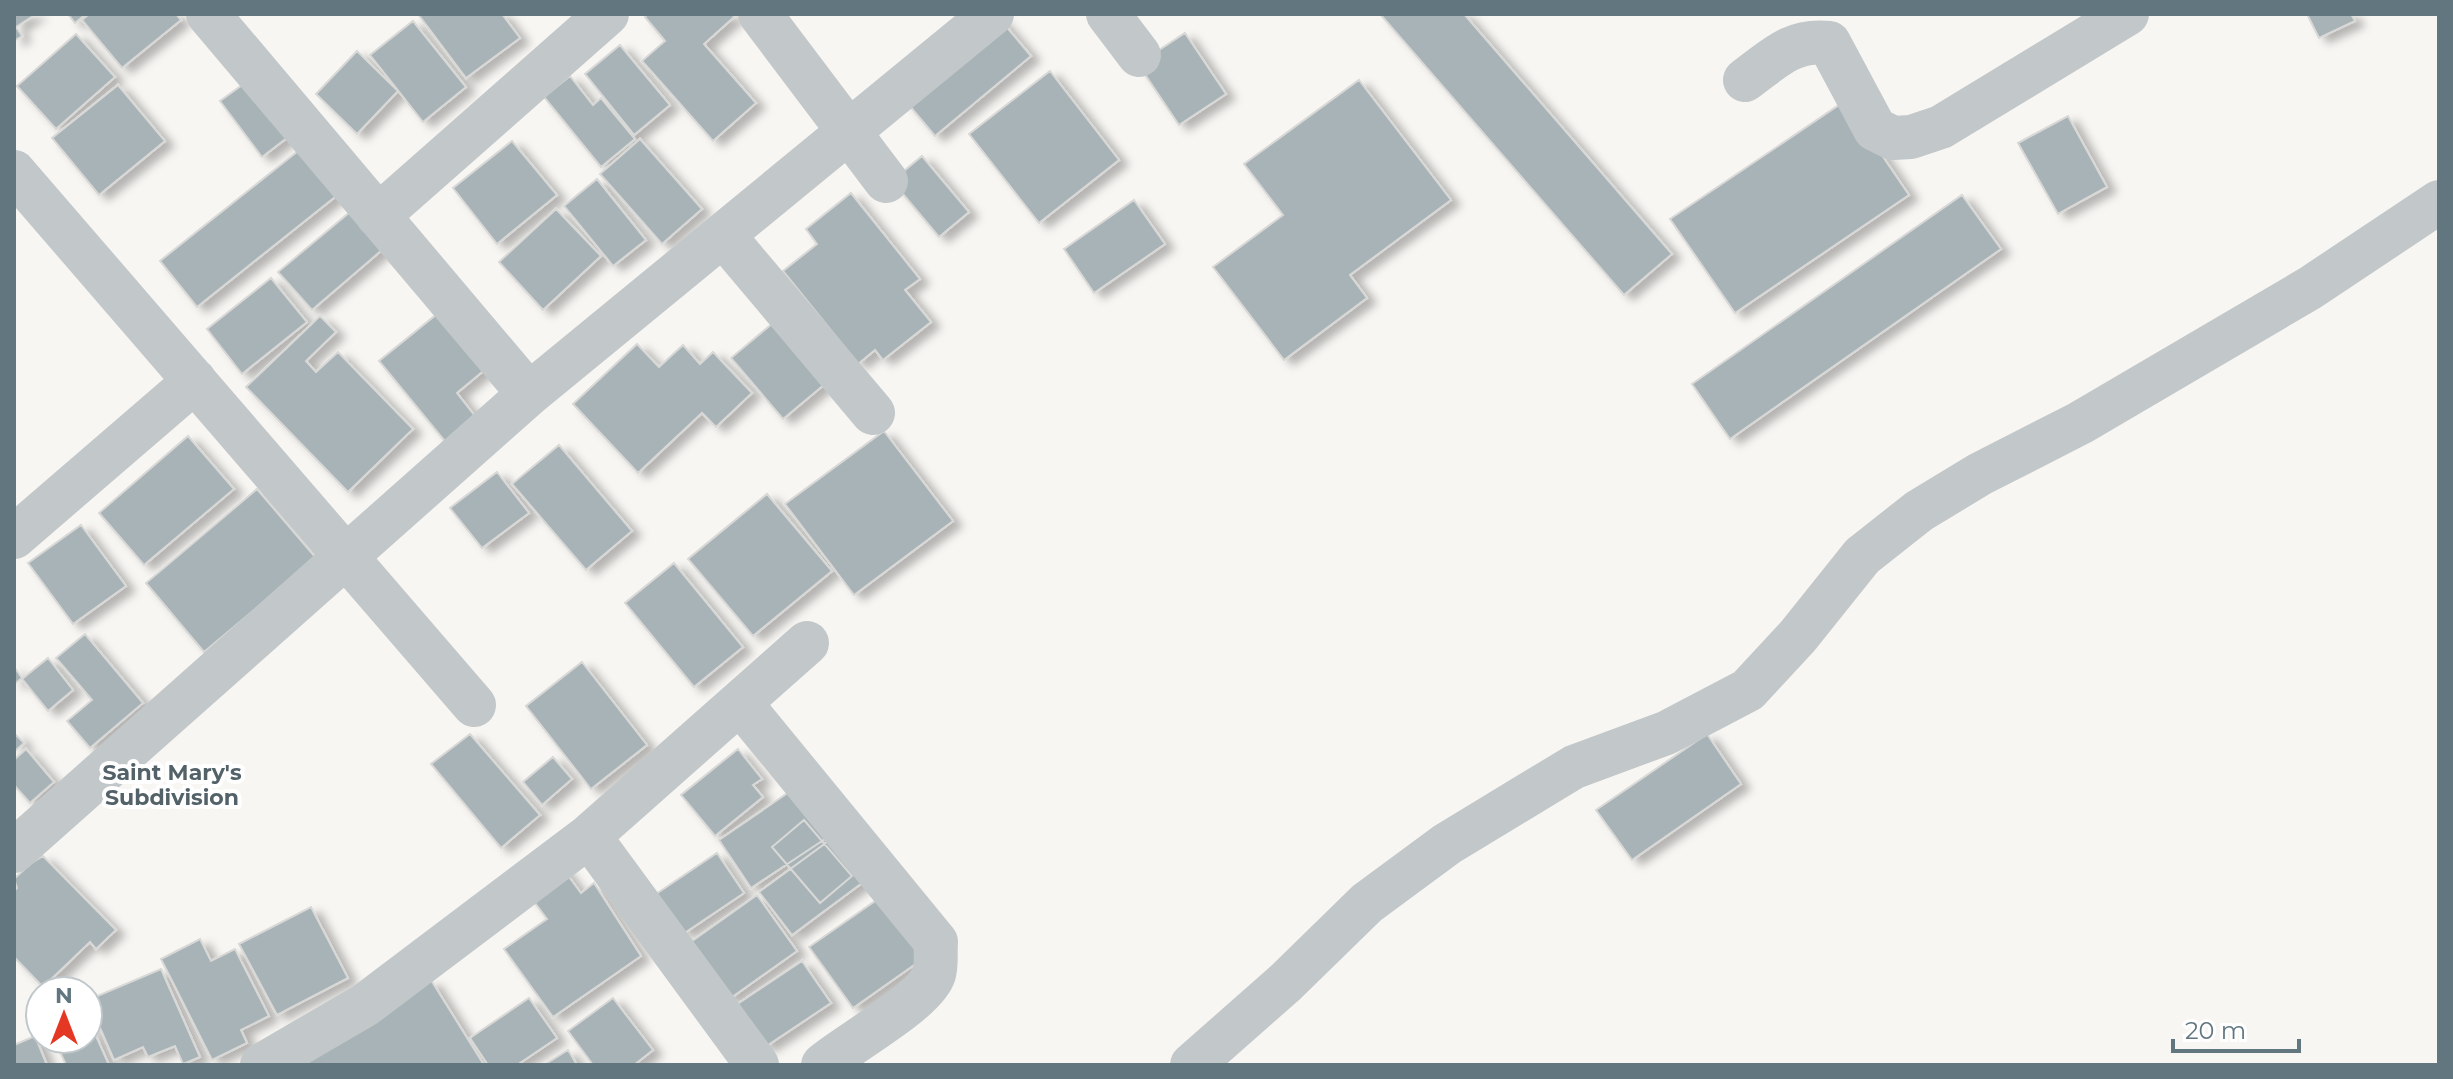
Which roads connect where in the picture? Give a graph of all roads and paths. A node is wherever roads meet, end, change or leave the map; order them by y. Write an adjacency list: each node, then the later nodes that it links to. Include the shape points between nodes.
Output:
1 (607, 14): 13 (street)
2 (760, 14): 9 (street)
3 (992, 14): 9 (street)
4 (1108, 14): 7 (street)
5 (2127, 14): 8 (street, via 1941,127 1911,137 1893,138 1875,129 1829,43 1791,47)
6 (222, 19): 13 (street)
7 (1139, 55)
8 (1745, 80)
9 (849, 131): 11 (street); 14 (street)
10 (14, 172): 15 (street)
11 (886, 181)
12 (2439, 202): 28 (street, via 2296,296 1919,511 1862,556 1748,690 1666,733 1574,767 1447,844 1367,903)
13 (378, 216): 16 (street)
14 (723, 235): 16 (street); 17 (street)
15 (195, 381): 18 (street); 19 (street)
16 (529, 394): 19 (street)
17 (873, 413)
18 (14, 537)
19 (346, 558): 22 (street); 24 (street)
20 (807, 643): 21 (street)
21 (741, 704): 23 (street); 27 (street, via 936,942 935,973 923,994)
22 (474, 705)
23 (589, 836): 25 (street, via 365,1005); 26 (street)
24 (14, 851)
25 (262, 1065)
26 (757, 1065)
27 (823, 1065)
28 (1192, 1065)

